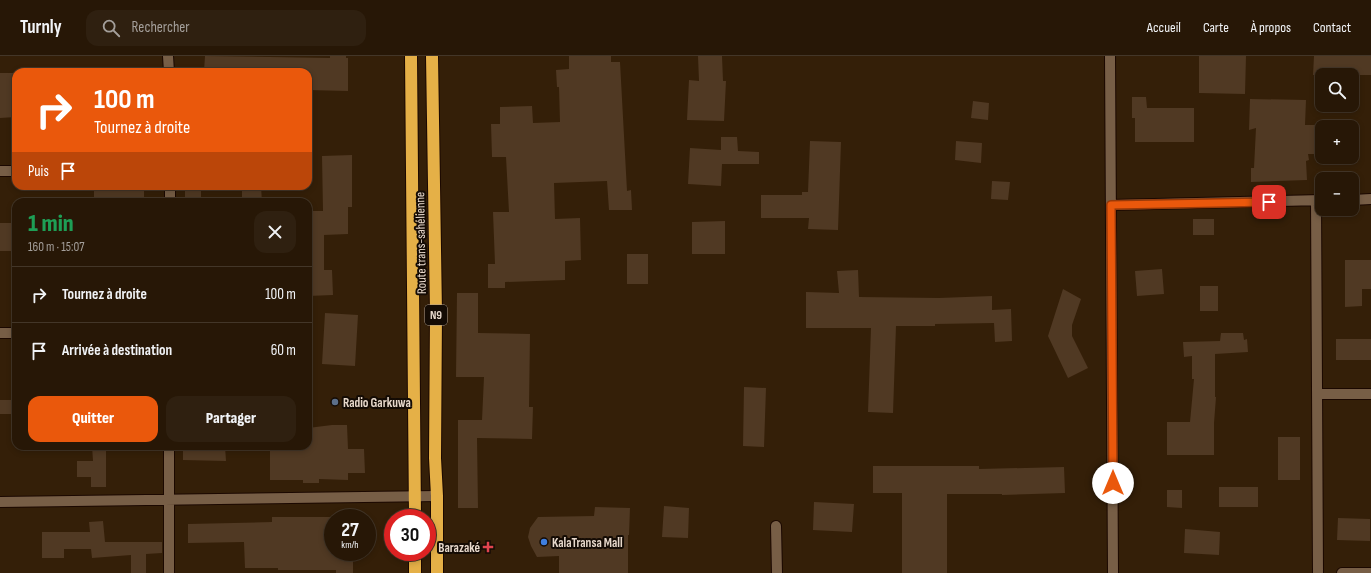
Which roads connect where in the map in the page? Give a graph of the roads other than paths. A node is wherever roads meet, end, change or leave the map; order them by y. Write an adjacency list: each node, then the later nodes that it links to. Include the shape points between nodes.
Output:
1 (168, 56): 5 (street)
2 (411, 56): 19 (highway, Route trans-sahélienne / N9)
3 (432, 56): 18 (highway, Route trans-sahélienne / N9)
4 (1110, 56): 11 (street)
5 (168, 68)
6 (0, 171): 7 (street)
7 (12, 171)
8 (1371, 199): 10 (street)
9 (1315, 200): 11 (street)
10 (1359, 200)
11 (1111, 205): 29 (street)
12 (1319, 216): 15 (street)
13 (0, 333): 14 (street)
14 (12, 333)
15 (1317, 394): 16 (street); 30 (street)
16 (1371, 394)
17 (169, 450): 20 (street)
18 (437, 496): 19 (street); 27 (highway, Route trans-sahélienne / N9)
19 (414, 497): 20 (street); 22 (highway, Route trans-sahélienne / N9)
20 (168, 499): 21 (street); 25 (street)
21 (0, 502)
22 (415, 509)
23 (776, 526): 28 (street)
24 (415, 561): 26 (highway)
25 (168, 573)
26 (415, 573)
27 (437, 573)
28 (777, 573)
29 (1113, 573)
30 (1318, 573)
31 (1342, 573): 32 (street)
32 (1371, 573)

